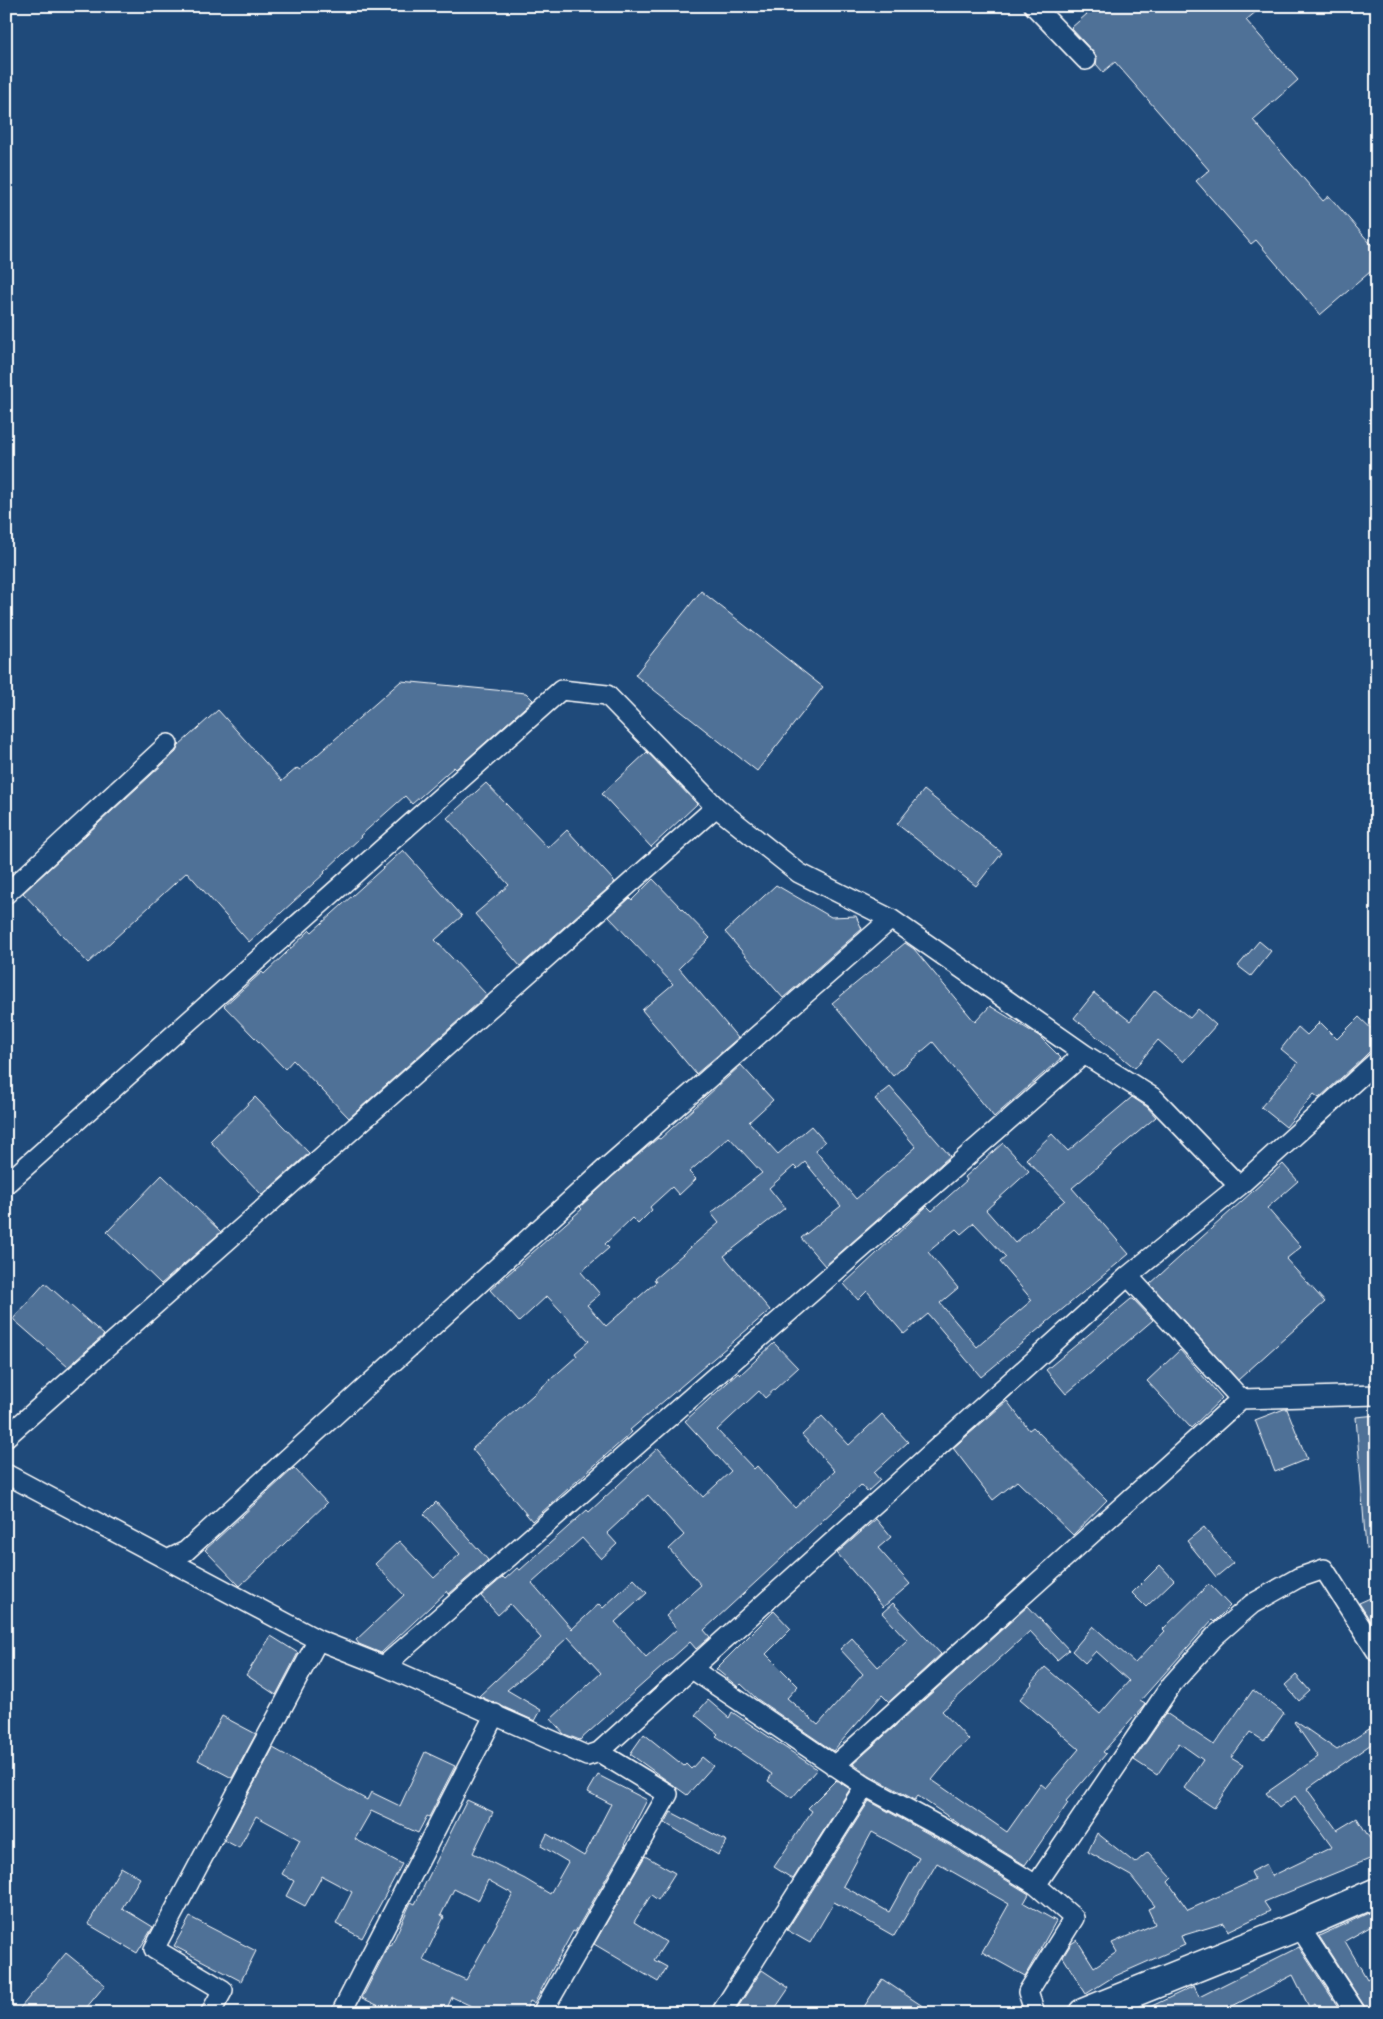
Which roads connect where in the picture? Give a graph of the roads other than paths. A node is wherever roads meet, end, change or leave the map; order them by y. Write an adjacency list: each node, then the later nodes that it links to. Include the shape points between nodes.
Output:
1 (1034, 6): 2 (street)
2 (1086, 60)
3 (168, 744): 5 (street)
4 (716, 807): 6 (street, via 798,873); 9 (street, via 607,695 561,690); 14 (street)
5 (6, 894)
6 (890, 919): 7 (street); 16 (street, via 606,1168 186,1551)
7 (1084, 1054): 10 (street, via 1154,1098); 20 (street)
8 (1377, 1061): 10 (street)
9 (6, 1184)
10 (1240, 1186): 11 (street)
11 (1128, 1276): 13 (street); 21 (street)
12 (1377, 1395): 13 (street)
13 (1241, 1399): 24 (street)
14 (6, 1437)
15 (6, 1474): 16 (street)
16 (169, 1559): 18 (street)
17 (1371, 1632): 19 (street); 26 (street, via 1324,1568 1298,1578 1252,1604 1215,1636 1172,1684)
18 (318, 1640): 20 (street); 29 (street, via 154,1949 223,1990)
19 (1377, 1652)
20 (384, 1666): 22 (street)
21 (692, 1669): 23 (street); 24 (street)
22 (495, 1714): 23 (street, via 587,1756); 30 (street)
23 (600, 1752): 31 (street, via 668,1794)
24 (834, 1766): 25 (street)
25 (865, 1786): 26 (street, via 954,1835); 32 (street)
26 (1036, 1886): 33 (street, via 1074,1918 1028,1992)
27 (1377, 1892): 28 (street)
28 (1299, 1926): 34 (street); 35 (street)
29 (213, 2013)
30 (341, 2013)
31 (542, 2013)
32 (721, 2013)
33 (1035, 2013)
34 (1083, 2013)
35 (1356, 2013)

